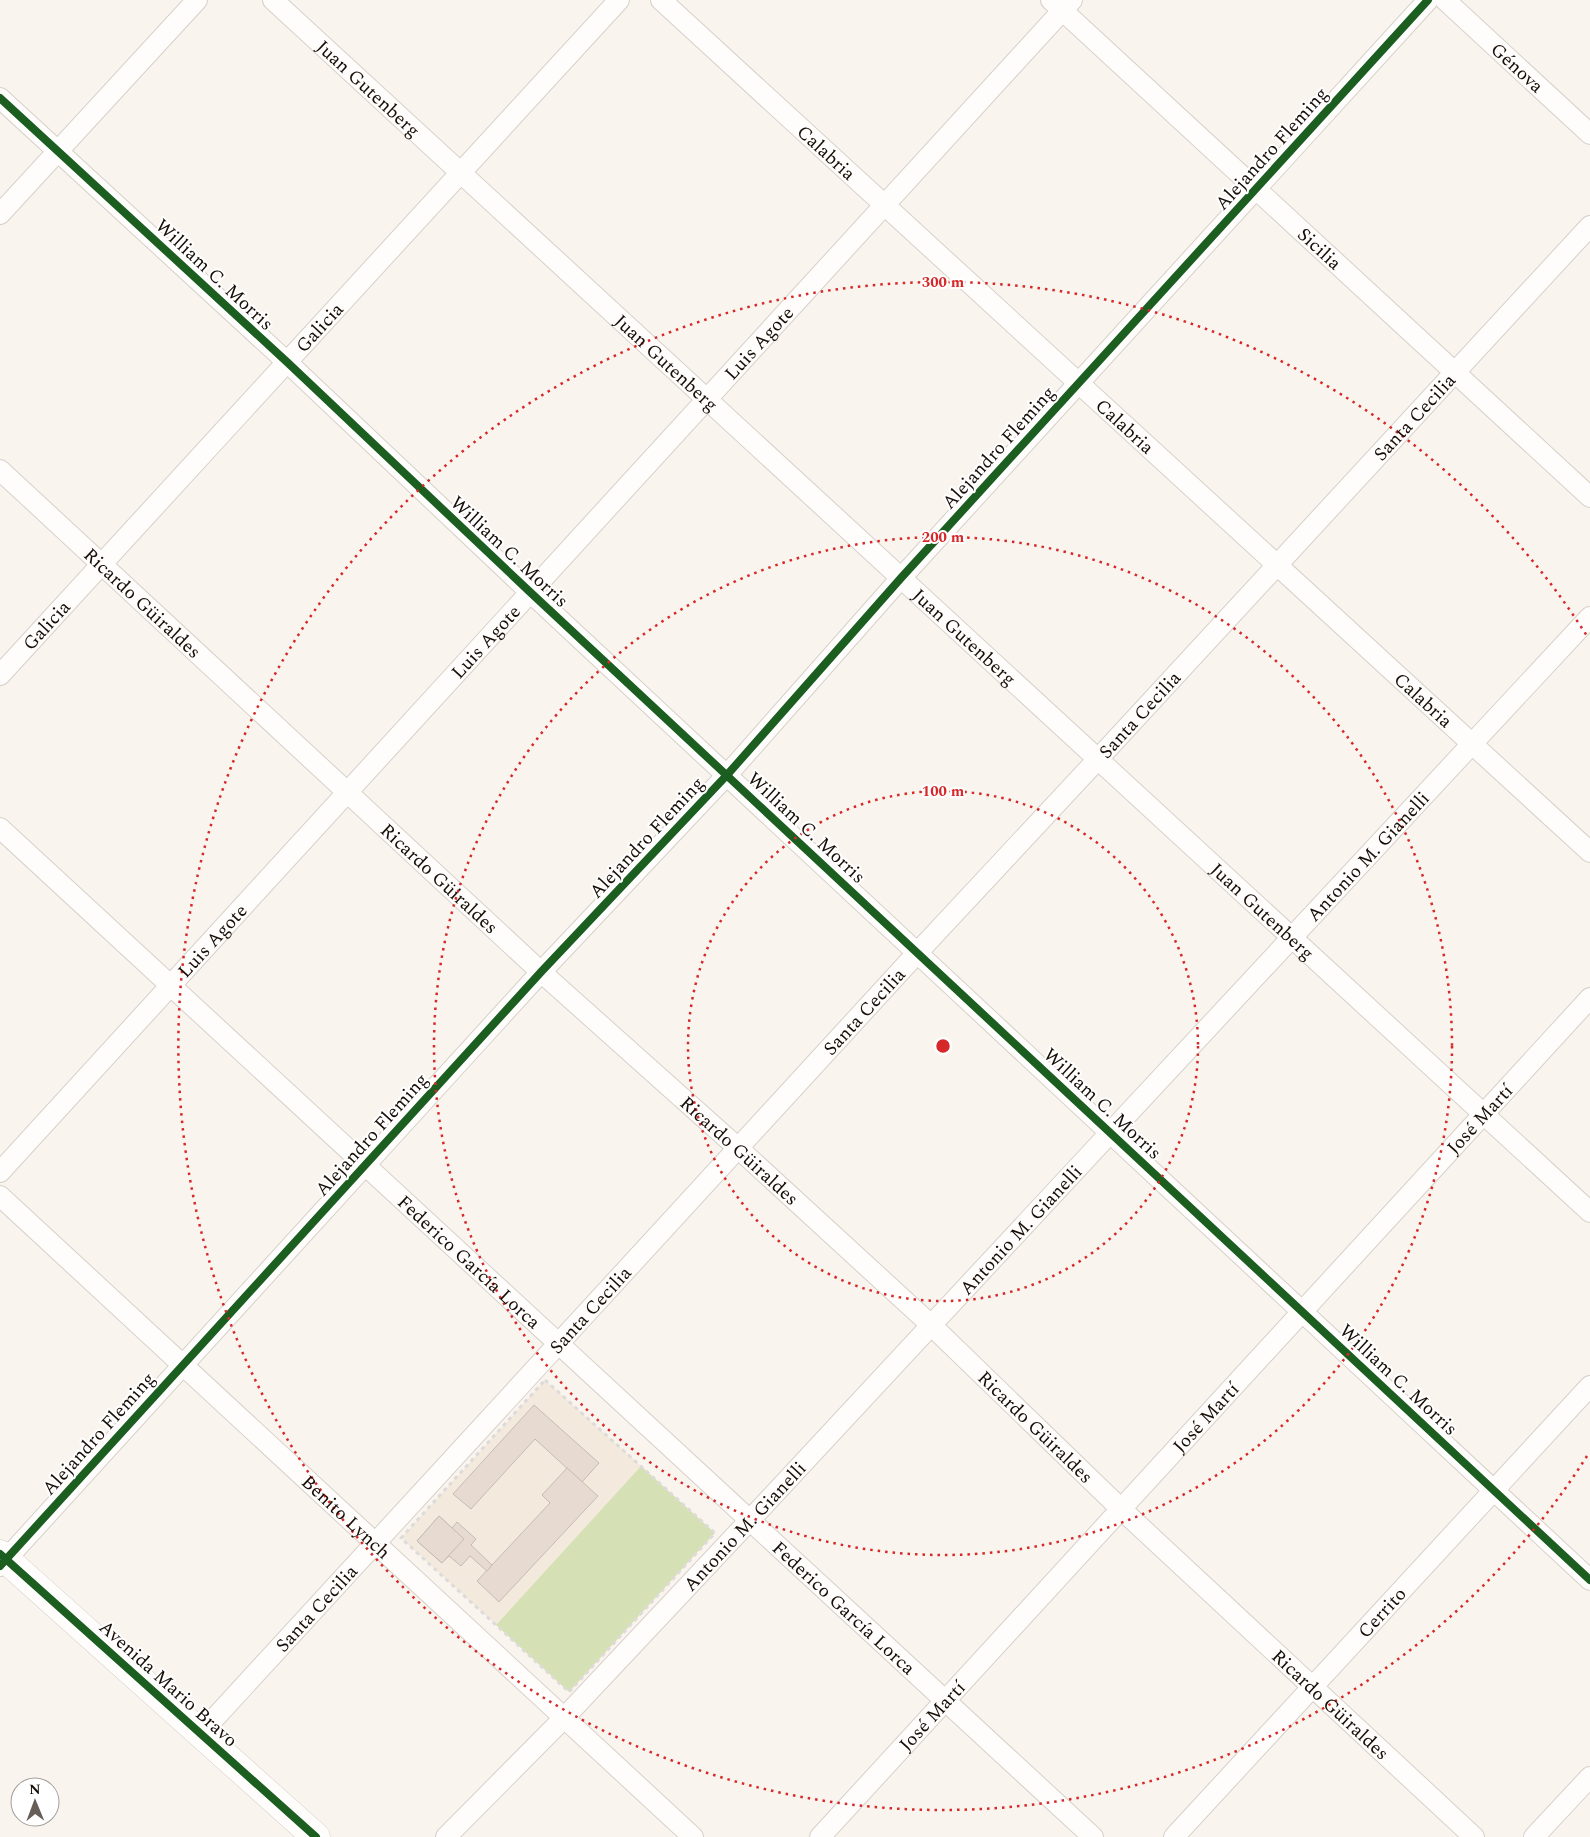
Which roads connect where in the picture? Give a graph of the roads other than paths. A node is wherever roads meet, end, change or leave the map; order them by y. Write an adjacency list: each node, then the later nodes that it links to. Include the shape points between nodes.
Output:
1 (197, 0): 10 (street)
2 (273, 0): 11 (street, Juan Gutenberg)
3 (618, 0): 11 (street, Galicia)
4 (662, 0): 13 (street, Calabria)
5 (1428, 0): 12 (street, Alejandro Fleming)
6 (1445, 0): 9 (street, Génova)
7 (1062, 4): 12 (street, Sicilia); 13 (street, Luis Agote)
8 (0, 98): 10 (street, William C. Morris)
9 (1590, 134)
10 (58, 151): 14 (street); 16 (street, William C. Morris)
11 (460, 172): 16 (street, Galicia); 19 (street, Juan Gutenberg)
12 (1256, 189): 17 (street, Sicilia); 18 (street, Alejandro Fleming)
13 (885, 205): 18 (street, Calabria); 19 (street, Luis Agote)
14 (0, 214)
15 (1590, 226): 17 (street, Santa Cecilia)
16 (287, 362): 22 (street, Galicia); 25 (street, William C. Morris)
17 (1455, 372): 21 (street, Sicilia); 23 (street, Santa Cecilia)
18 (1079, 383): 23 (street, Calabria); 24 (street, Alejandro Fleming)
19 (707, 399): 24 (street, Juan Gutenberg); 25 (street, Luis Agote)
20 (0, 470): 22 (street, Ricardo Güiraldes)
21 (1590, 497)
22 (101, 564): 27 (street, Galicia); 31 (street, Ricardo Güiraldes)
23 (1277, 565): 28 (street, Calabria); 29 (street, Santa Cecilia)
24 (901, 578): 29 (street, Juan Gutenberg); 30 (street, Alejandro Fleming)
25 (530, 592): 30 (street, William C. Morris); 31 (street, Luis Agote)
26 (1590, 617): 28 (street, Antonio M. Gianelli)
27 (0, 675)
28 (1472, 744): 33 (street, Calabria); 34 (street, Antonio M. Gianelli)
29 (1098, 759): 34 (street, Juan Gutenberg); 35 (street, Santa Cecilia)
30 (727, 775): 35 (street, William C. Morris); 36 (street, Alejandro Fleming)
31 (347, 792): 36 (street, Ricardo Güiraldes); 37 (street, Luis Agote)
32 (0, 828): 37 (street, Federico García Lorca)
33 (1590, 852)
34 (1292, 937): 39 (street, Juan Gutenberg); 40 (street, Antonio M. Gianelli)
35 (918, 952): 40 (street, William C. Morris); 41 (street, Santa Cecilia)
36 (541, 972): 41 (street, Ricardo Güiraldes); 42 (street, Alejandro Fleming)
37 (170, 985): 42 (street, Federico García Lorca); 43 (street, Luis Agote)
38 (1590, 998): 39 (street, José Martí)
39 (1484, 1114): 45 (street, Juan Gutenberg); 46 (street, José Martí)
40 (1110, 1132): 46 (street, William C. Morris); 47 (street, Antonio M. Gianelli)
41 (738, 1148): 47 (street, Ricardo Güiraldes); 48 (street, Santa Cecilia)
42 (365, 1165): 48 (street, Federico García Lorca); 49 (street, Alejandro Fleming)
43 (0, 1172)
44 (0, 1196): 49 (street, Benito Lynch)
45 (1590, 1212)
46 (1302, 1311): 51 (street, William C. Morris); 52 (street, José Martí)
47 (930, 1325): 52 (street, Ricardo Güiraldes); 53 (street, Antonio M. Gianelli)
48 (559, 1344): 53 (street, Federico García Lorca); 54 (street, Santa Cecilia)
49 (183, 1365): 54 (street, Benito Lynch); 55 (street, Alejandro Fleming)
50 (1590, 1386): 51 (street, Cerrito)
51 (1494, 1490): 56 (street, William C. Morris); 57 (street, Cerrito)
52 (1121, 1509): 57 (street, Ricardo Güiraldes); 58 (street, José Martí)
53 (750, 1520): 58 (street, Federico García Lorca); 59 (street, Antonio M. Gianelli)
54 (376, 1543): 59 (street, Benito Lynch); 60 (street, Santa Cecilia)
55 (2, 1560): 60 (main road, Avenida Mario Bravo)
56 (1590, 1580)
57 (1312, 1687): 67 (street, Cerrito); 68 (street, Ricardo Güiraldes)
58 (945, 1700): 65 (street, José Martí); 66 (street, Federico García Lorca)
59 (564, 1718): 63 (street, Antonio M. Gianelli); 64 (street, Benito Lynch)
60 (201, 1733): 62 (main road, Avenida Mario Bravo)
61 (1590, 1777): 69 (street)
62 (316, 1837)
63 (446, 1837)
64 (693, 1837)
65 (820, 1837)
66 (1093, 1837)
67 (1174, 1837)
68 (1474, 1837)
69 (1534, 1837)

